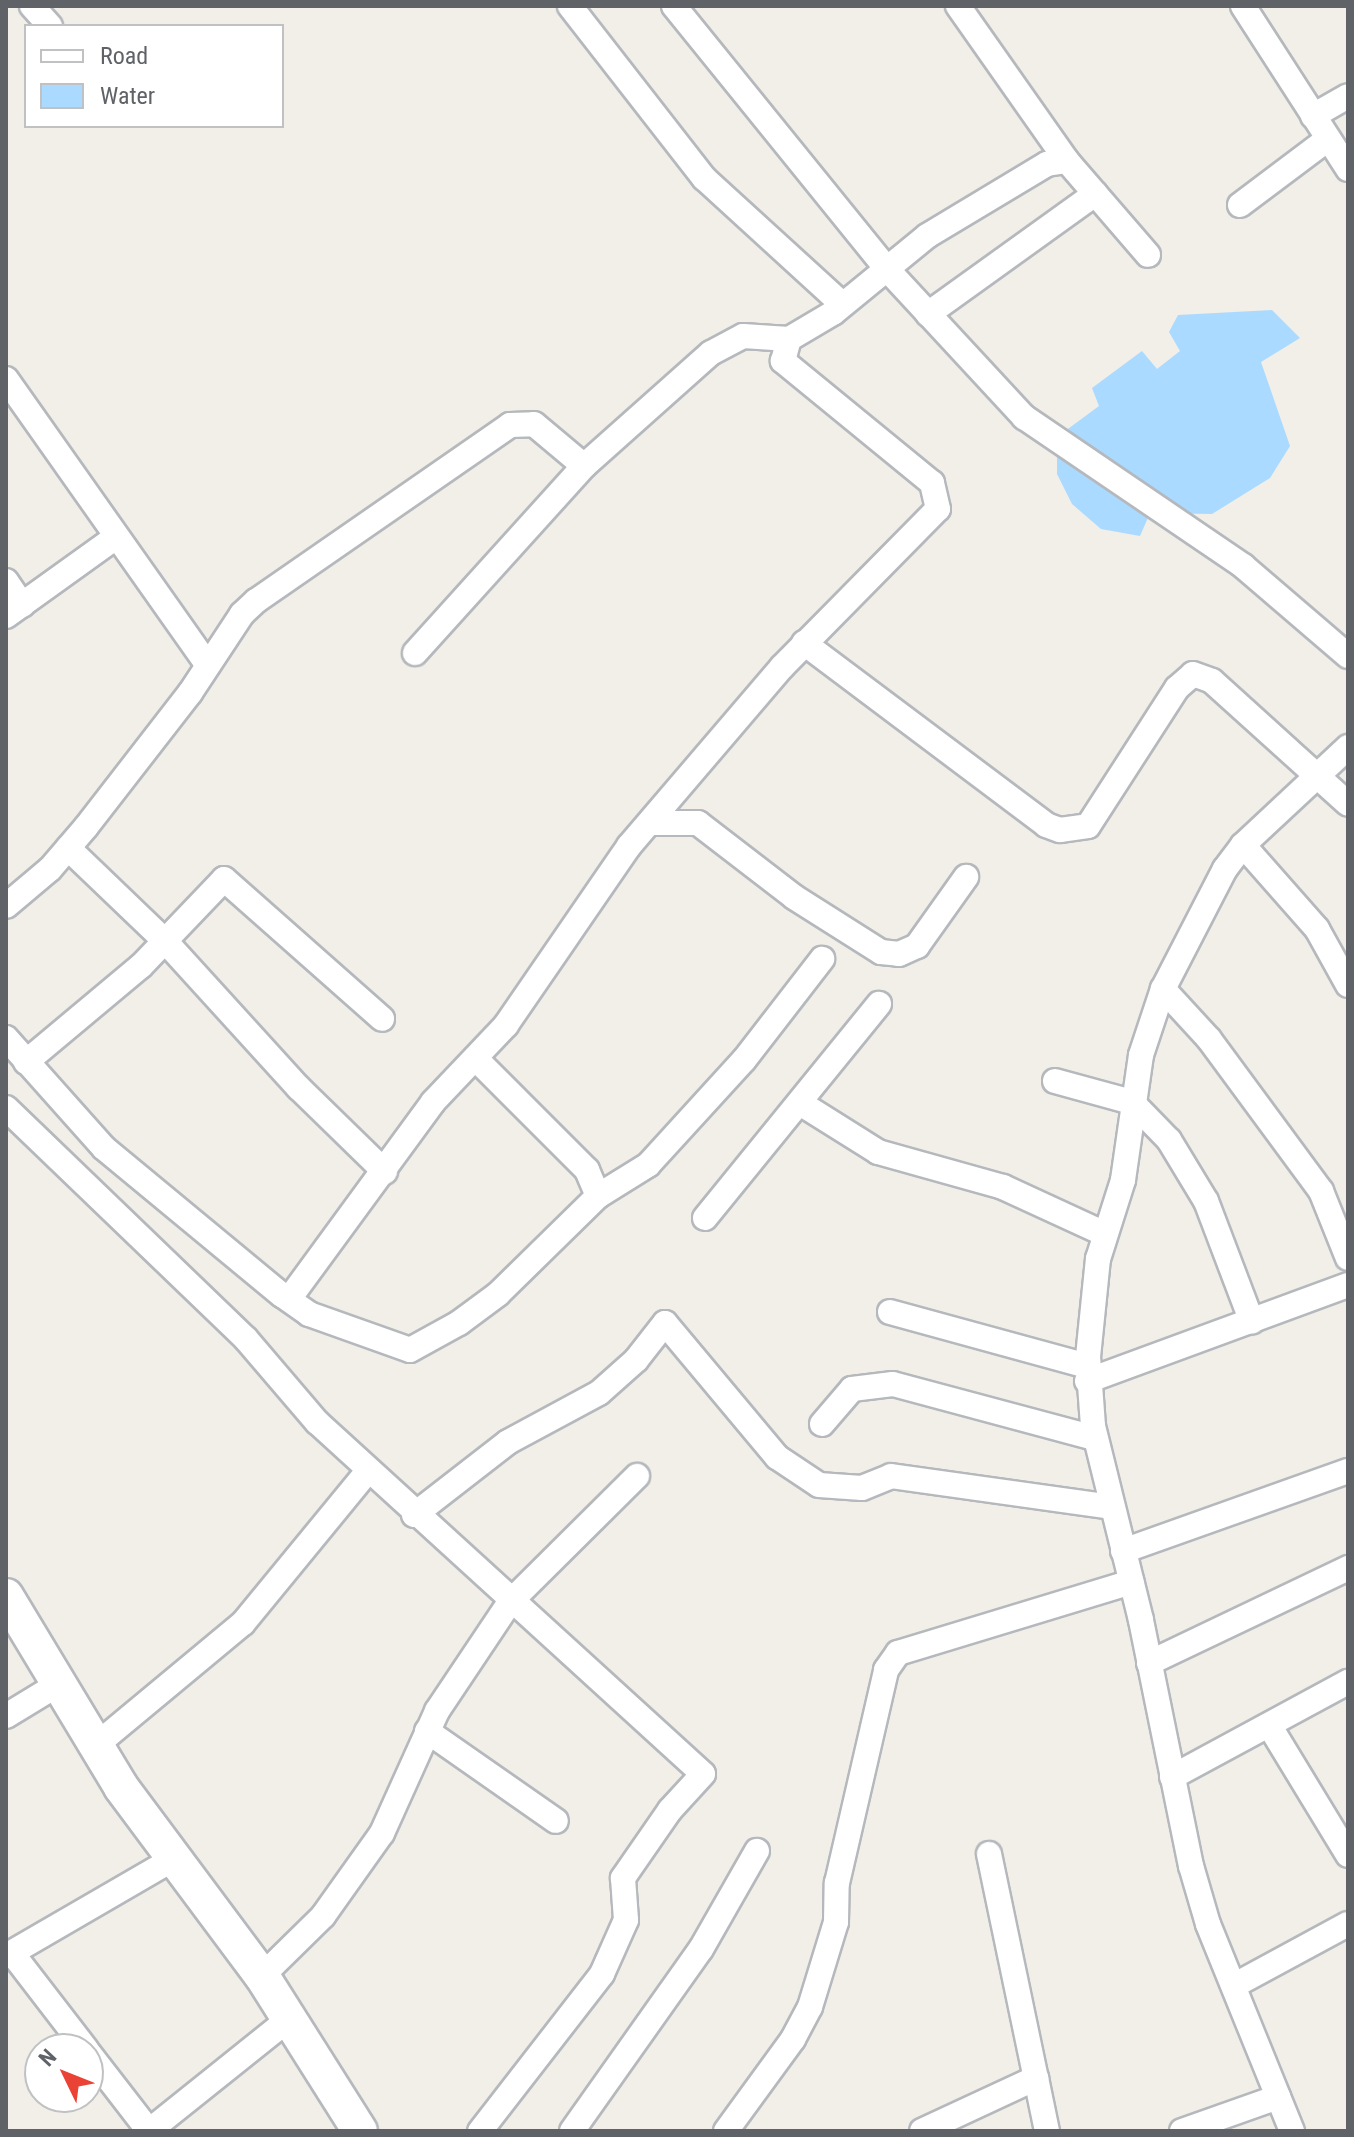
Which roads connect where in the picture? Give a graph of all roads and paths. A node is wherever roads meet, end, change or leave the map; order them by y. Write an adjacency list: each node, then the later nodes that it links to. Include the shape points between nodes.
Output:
1 (32, 6): 6 (street)
2 (570, 6): 16 (street, via 704,178)
3 (674, 6): 15 (street)
4 (958, 6): 10 (street)
5 (1243, 6): 8 (street)
6 (48, 24)
7 (1348, 96): 8 (street)
8 (1313, 116): 9 (street)
9 (1328, 139): 11 (street); 13 (street)
10 (1067, 161): 12 (street); 15 (street, via 1047,164)
11 (1348, 169)
12 (1095, 194): 14 (street); 17 (street)
13 (1240, 205)
14 (1148, 255)
15 (885, 267): 16 (street); 17 (street)
16 (842, 304): 18 (street)
17 (928, 314): 26 (street, via 1037,428 1243,566)
18 (789, 339): 20 (street, via 743,336 727,342); 24 (street, via 783,361 797,377 912,465 939,495 938,509 926,523)
19 (6, 379): 21 (street)
20 (584, 466): 25 (street); 27 (street, via 534,424 510,425 256,601)
21 (116, 537): 23 (street); 27 (street)
22 (6, 581): 23 (street)
23 (14, 610)
24 (804, 643): 29 (street, via 1046,825 1060,830 1076,832 1088,826 1177,688 1193,674 1212,681); 31 (street)
25 (415, 653)
26 (1348, 656)
27 (208, 665): 33 (street)
28 (1348, 747): 29 (street)
29 (1320, 774): 30 (street); 32 (street)
30 (1348, 804)
31 (650, 823): 34 (street, via 698,823 804,904 881,952 899,954 917,946); 43 (street, via 607,874 506,1025)
32 (1243, 845): 38 (street, via 1317,929); 39 (street)
33 (68, 848): 35 (street); 36 (street)
34 (966, 877)
35 (6, 906)
36 (166, 942): 41 (street, via 224,879); 44 (street); 49 (street, via 299,1088)
37 (822, 959): 50 (street, via 744,1060 648,1165)
38 (1348, 985)
39 (1163, 989): 46 (street); 53 (street, via 1209,1039 1321,1191)
40 (879, 1004): 47 (street)
41 (382, 1019)
42 (6, 1038): 44 (street)
43 (475, 1058): 49 (street, via 433,1102); 50 (street, via 587,1170)
44 (26, 1062): 55 (street, via 104,1148)
45 (1055, 1081): 46 (street)
46 (1132, 1102): 52 (street, via 1123,1180); 57 (street, via 1185,1163)
47 (800, 1103): 51 (street); 52 (street, via 878,1152 1003,1187)
48 (6, 1108): 61 (street, via 246,1339 317,1422)
49 (385, 1172): 55 (street)
50 (598, 1196): 55 (street, via 498,1294 410,1350 309,1314)
51 (705, 1218)
52 (1105, 1234): 58 (street, via 1094,1283)
53 (1348, 1258)
54 (1348, 1285): 57 (street)
55 (289, 1299)
56 (890, 1312): 58 (street)
57 (1252, 1322): 58 (street)
58 (1087, 1374): 60 (street)
59 (822, 1424): 60 (street, via 852,1389 893,1384)
60 (1095, 1438): 64 (street)
61 (368, 1471): 65 (street); 77 (street, via 243,1623 204,1661)
62 (1348, 1471): 66 (street)
63 (637, 1476): 70 (street)
64 (1112, 1507): 65 (street, via 891,1476 852,1489 819,1485 777,1457 665,1323 636,1360 599,1393 508,1442); 66 (street)
65 (414, 1515): 70 (street)
66 (1123, 1551): 68 (street)
67 (1348, 1568): 71 (street)
68 (1131, 1582): 71 (street); 97 (street, via 898,1653 886,1670 837,1883 836,1922 810,2007)
69 (6, 1596): 73 (street)
70 (510, 1602): 76 (street); 95 (street, via 703,1774 670,1810 623,1878 626,1920 602,1974)
71 (1149, 1663): 78 (street)
72 (1348, 1682): 75 (street)
73 (60, 1683): 74 (street); 77 (street)
74 (6, 1716)
75 (1269, 1725): 78 (street); 82 (street)
76 (427, 1731): 79 (street); 86 (street, via 382,1833 323,1916)
77 (95, 1746): 83 (street, via 138,1811)
78 (1172, 1777): 87 (street, via 1199,1898)
79 (556, 1821)
80 (757, 1851): 96 (street, via 701,1949)
81 (989, 1854): 91 (street)
82 (1348, 1855)
83 (177, 1857): 85 (street); 86 (street)
84 (1348, 1924): 87 (street)
85 (9, 1955): 89 (street)
86 (262, 1976): 88 (street)
87 (1235, 1985): 92 (street)
88 (290, 2018): 93 (street); 94 (street)
89 (72, 2033)
90 (104, 2073): 93 (street)
91 (1036, 2078): 98 (street); 99 (street)
92 (1278, 2097): 100 (street); 101 (street)
93 (149, 2131)
94 (360, 2131)
95 (480, 2131)
96 (572, 2131)
97 (726, 2131)
98 (922, 2131)
99 (1047, 2131)
100 (1182, 2131)
101 (1292, 2131)

